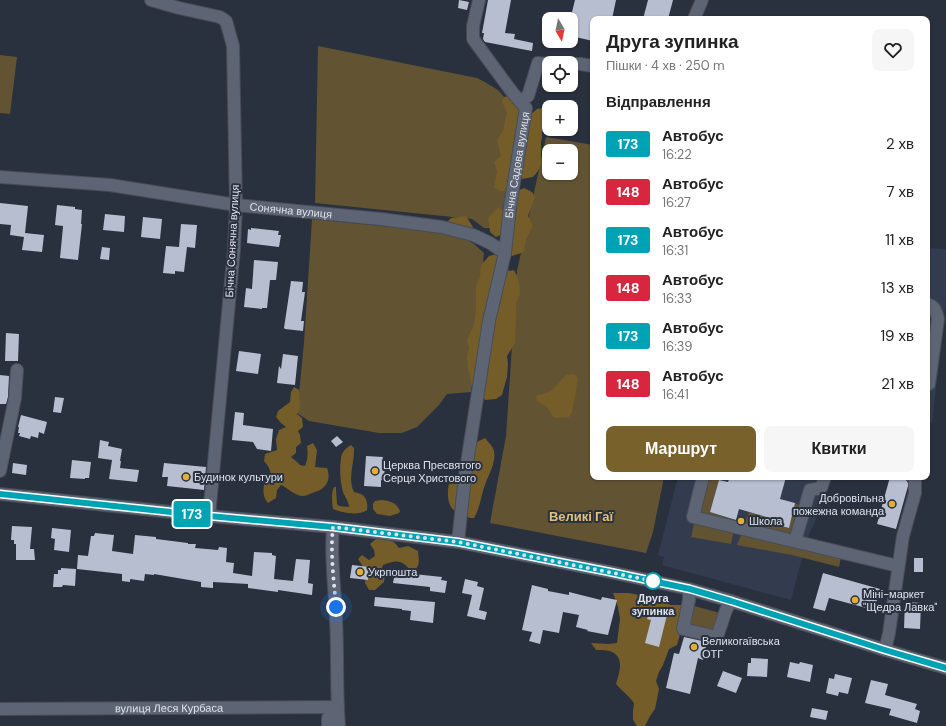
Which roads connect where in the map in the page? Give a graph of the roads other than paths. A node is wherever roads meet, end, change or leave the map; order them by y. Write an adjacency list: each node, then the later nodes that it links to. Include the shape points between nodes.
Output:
1 (151, 0): 4 (street, Бічна Сонячна вулиця)
2 (480, 0): 9 (street, Бічна Садова вулиця, via 473,26 473,40)
3 (702, 0): 5 (street)
4 (180, 4): 11 (street, Бічна Сонячна вулиця, via 226,21 233,46)
5 (695, 16)
6 (542, 63): 9 (street, via 538,63 528,96)
7 (578, 65): 8 (street)
8 (590, 66)
9 (520, 101): 12 (street, Бічна Садова вулиця, via 526,108)
10 (0, 177): 11 (street, Сонячна вулиця, via 110,185)
11 (236, 204): 12 (street, Сонячна вулиця, via 442,227 473,235); 21 (street, Бічна Сонячна вулиця)
12 (505, 253): 24 (street, Бічна Садова вулиця, via 489,321 465,476)
13 (930, 304): 15 (street, via 936,310 938,319)
14 (17, 370): 16 (street, via 15,398)
15 (930, 377)
16 (0, 471)
17 (702, 480): 23 (street, via 693,517)
18 (824, 480): 23 (street, via 821,488 810,490)
19 (914, 480): 25 (street, via 915,493)
20 (0, 494): 21 (street)
21 (209, 516): 22 (street)
22 (333, 527): 24 (street); 30 (street)
23 (795, 541): 25 (street)
24 (458, 542): 26 (street)
25 (898, 566): 28 (street)
26 (690, 589): 27 (street); 27 (street, via 683,629 718,637)
27 (731, 601): 28 (street)
28 (885, 650): 29 (street)
29 (946, 668)
30 (338, 707): 31 (street, вулиця Леся Курбаса); 32 (street, via 328,718); 33 (street)
31 (0, 709)
32 (328, 726)
33 (340, 726)

